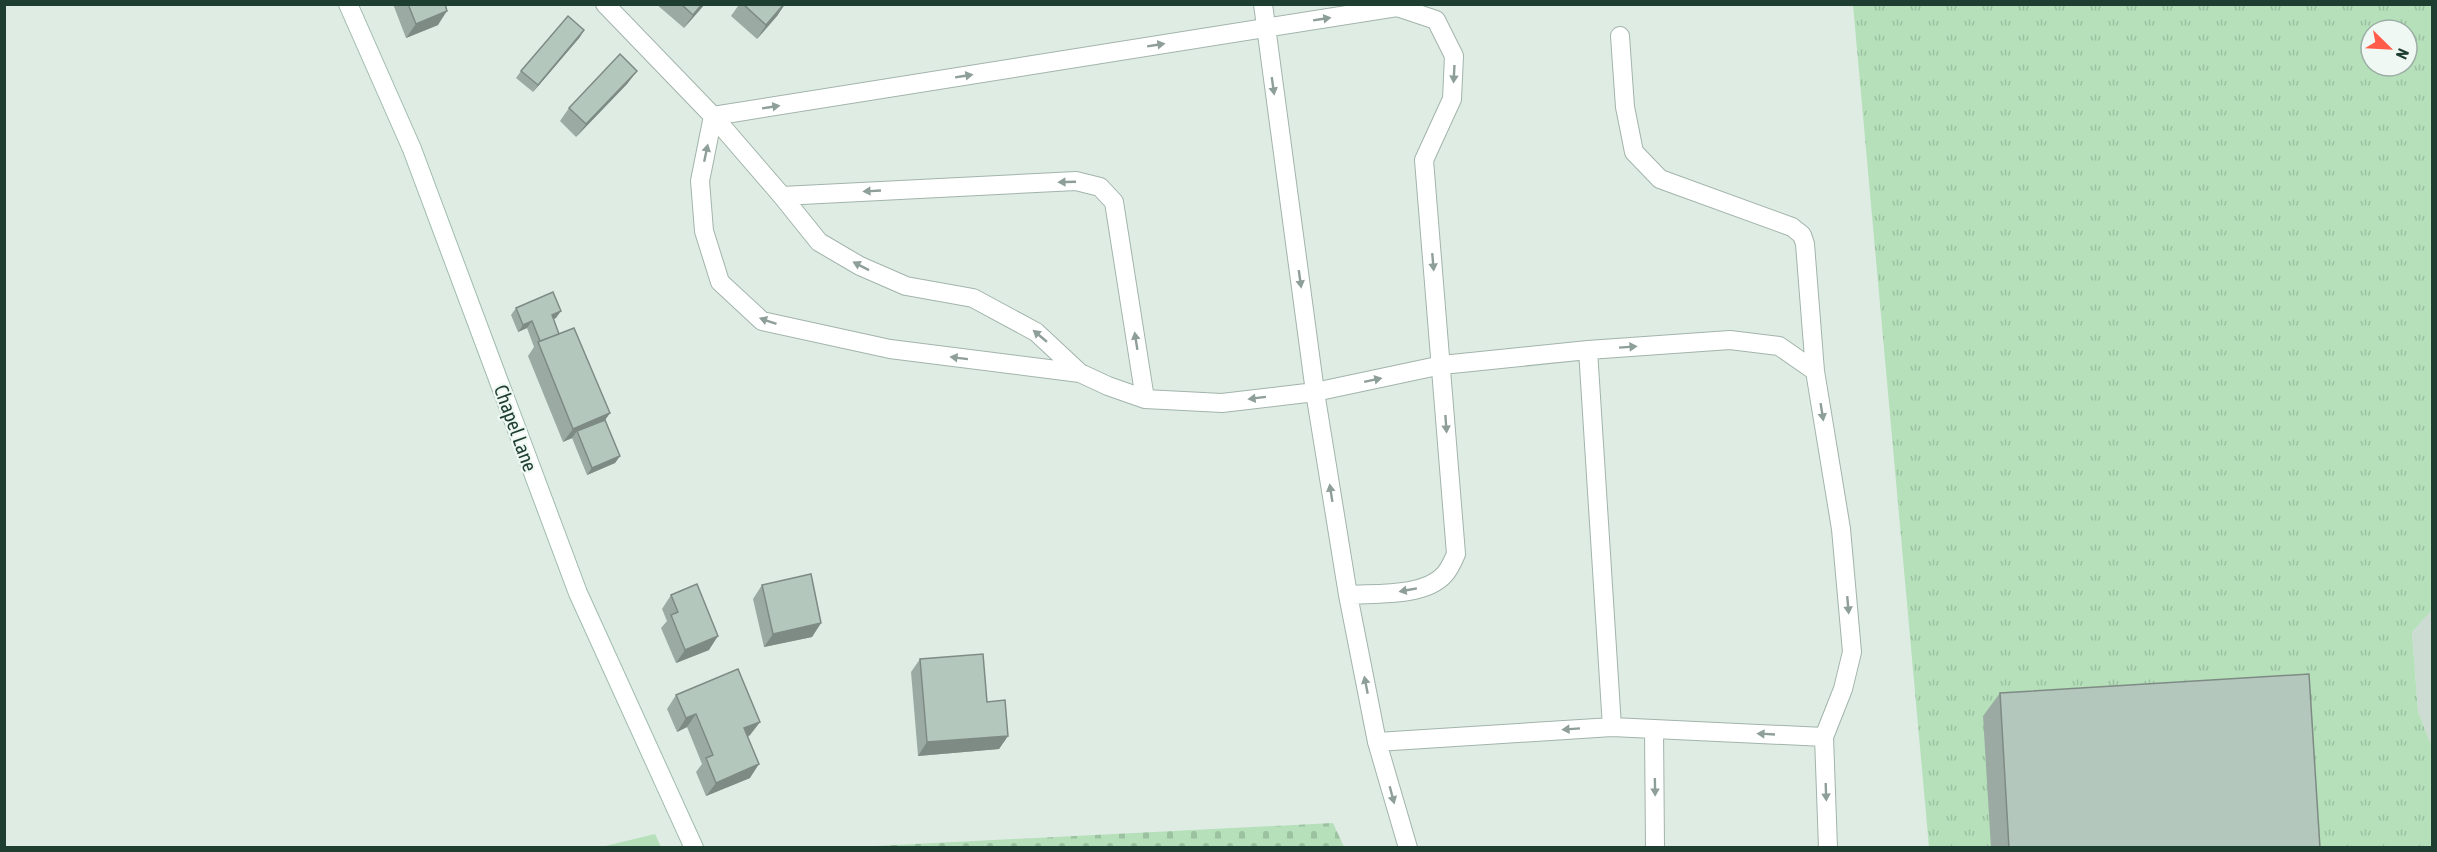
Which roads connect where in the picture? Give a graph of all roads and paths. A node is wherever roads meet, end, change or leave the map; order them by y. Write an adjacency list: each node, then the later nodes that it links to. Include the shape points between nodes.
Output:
1 (348, 4): 19 (street, Chapel Lane, via 412,149 578,593)
2 (605, 4): 6 (street)
3 (1263, 4): 4 (street)
4 (1264, 28): 6 (street, one-way to 4); 9 (street, one-way to 9, via 1397,7 1436,20 1454,56 1452,99 1424,160); 12 (street, one-way to 12)
5 (1620, 36): 10 (street, via 1625,107 1634,152 1660,179 1792,227 1802,235)
6 (713, 116): 7 (street); 11 (street, one-way to 6, via 890,349 762,321 720,282 704,231 700,181)
7 (782, 196): 11 (street, one-way to 7, via 1036,332 973,298 906,286 819,242); 13 (street, one-way to 7, via 1114,202 1100,187 1076,181)
8 (1588, 350): 9 (street); 10 (street, one-way to 10, via 1730,340 1779,346); 15 (street)
9 (1442, 365): 12 (street, one-way to 9); 14 (street, one-way to 14, via 1456,554 1445,575 1429,586 1404,592)
10 (1815, 371): 17 (street, one-way to 17, via 1841,529 1852,652 1843,689)
11 (1080, 373): 13 (street)
12 (1316, 392): 13 (street, one-way to 13, via 1222,402); 14 (street, one-way to 12)
13 (1146, 399)
14 (1348, 595): 18 (street, one-way to 14)
15 (1612, 727): 16 (street); 18 (street, one-way to 18)
16 (1654, 729): 17 (street, one-way to 16); 21 (street, one-way to 21)
17 (1824, 737): 22 (street, one-way to 22)
18 (1377, 742): 20 (street, one-way to 20)
19 (694, 848)
20 (1408, 848)
21 (1655, 848)
22 (1828, 848)

